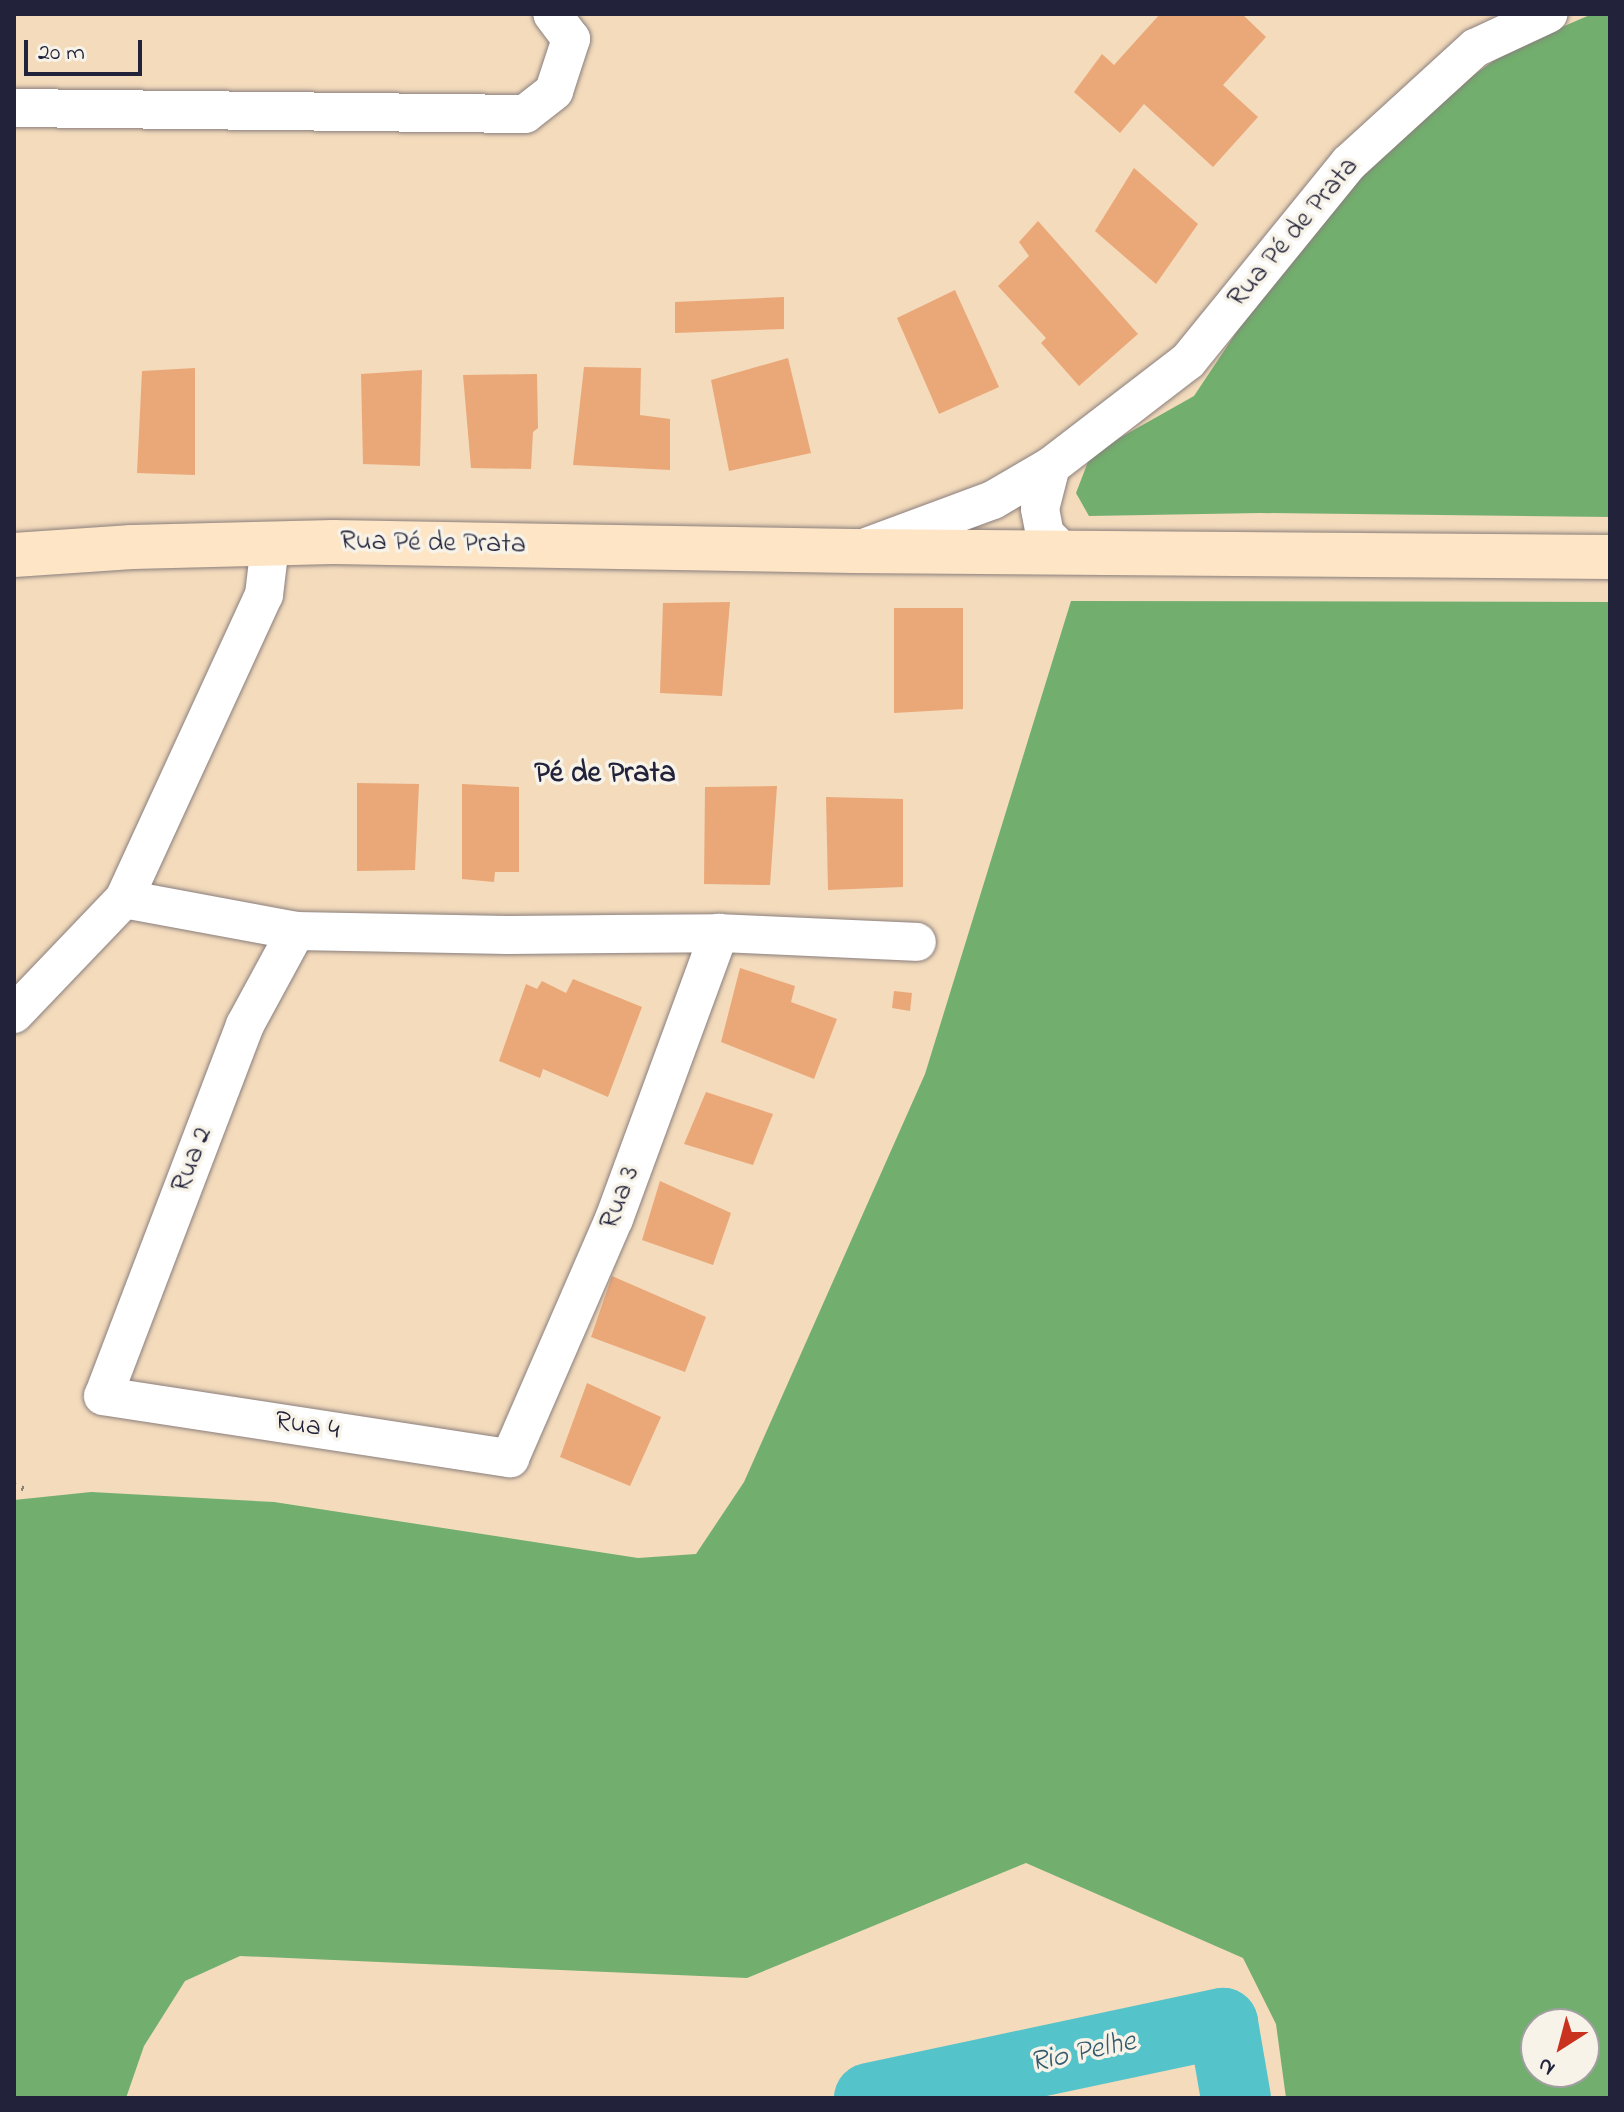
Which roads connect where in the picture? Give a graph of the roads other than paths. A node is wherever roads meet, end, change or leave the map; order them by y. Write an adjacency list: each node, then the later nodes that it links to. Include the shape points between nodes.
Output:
1 (552, 14): 3 (street, via 571,39 554,91 525,114)
2 (1548, 14): 4 (street, Rua Pé de Prata, via 1475,48 1349,163 1188,361)
3 (14, 108)
4 (1051, 466): 6 (street, Rua Pé de Prata, via 993,500); 7 (street, via 1040,509 1045,534)
5 (270, 545): 6 (street, Rua Pé de Prata); 8 (street, Rua Pé de Prata); 10 (street, via 264,595)
6 (853, 551): 7 (street, Rua Pé de Prata)
7 (1064, 553): 9 (street, Rua Pé de Prata)
8 (14, 555)
9 (1610, 557)
10 (124, 899): 11 (street); 14 (street)
11 (296, 931): 12 (street); 15 (street, Rua 2, via 245,1025)
12 (719, 933): 13 (street); 16 (street, Rua 3, via 614,1219)
13 (917, 942)
14 (14, 1014)
15 (103, 1396): 16 (street, Rua 4)
16 (510, 1458)

